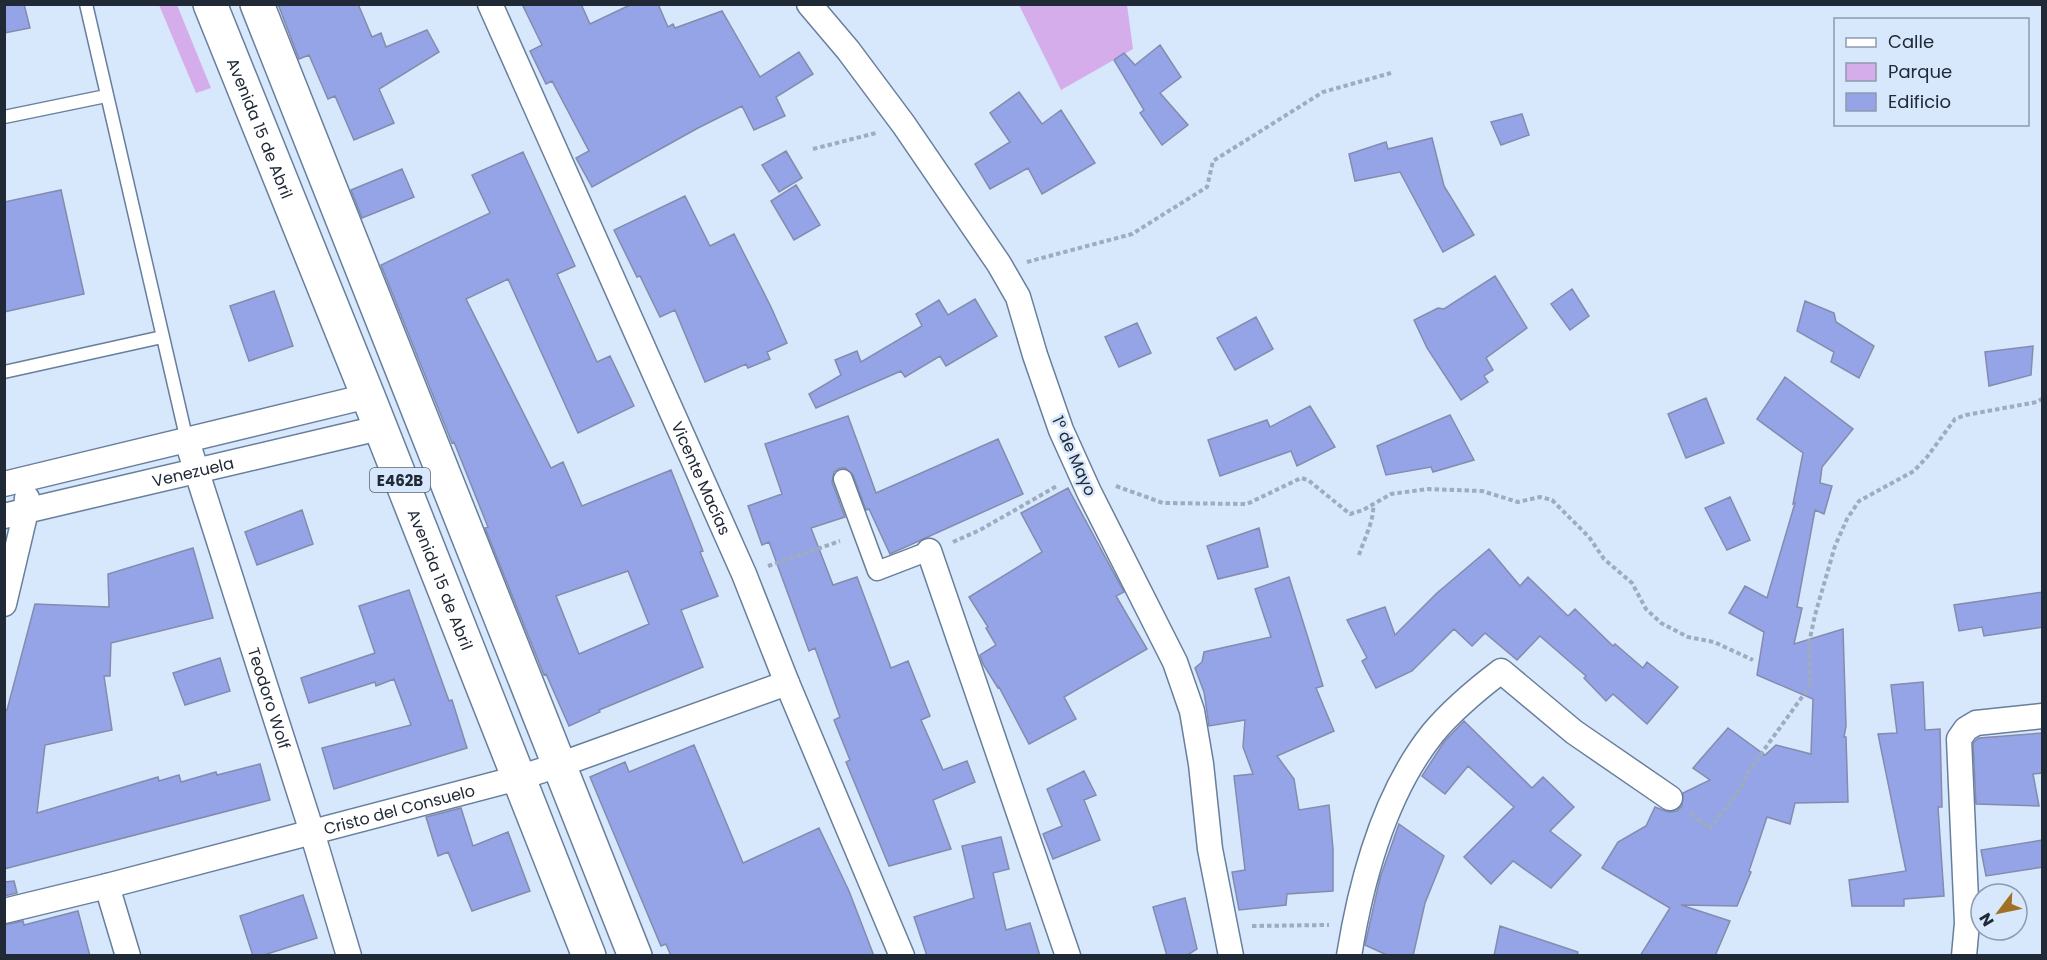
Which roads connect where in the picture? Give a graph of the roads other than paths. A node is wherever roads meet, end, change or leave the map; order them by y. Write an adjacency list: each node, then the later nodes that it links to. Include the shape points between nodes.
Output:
1 (86, 4): 6 (lane)
2 (210, 4): 10 (main road, Avenida 15 de Abril / E462B)
3 (257, 4): 21 (main road, E462B)
4 (490, 4): 19 (street, Vicente Macías, via 744,574)
5 (809, 4): 33 (street, 1º de Mayo, via 904,126 1018,297 1061,430 1175,662 1192,711 1210,849)
6 (106, 96): 7 (lane); 8 (lane)
7 (4, 117)
8 (162, 337): 9 (lane); 12 (lane)
9 (4, 372)
10 (368, 396): 11 (main road, Avenida 15 de Abril / E462B); 12 (street, Venezuela)
11 (380, 428): 13 (street, Venezuela); 22 (main road, Avenida 15 de Abril / E462B)
12 (187, 441): 13 (street, Teodoro Wolf); 14 (street, Venezuela)
13 (196, 470): 16 (street, Venezuela); 24 (street, Teodoro Wolf)
14 (7, 478): 16 (street, via 19,485 28,500)
15 (843, 479): 17 (street, via 877,571)
16 (15, 514): 18 (street)
17 (929, 552): 32 (street)
18 (4, 604)
19 (787, 683): 21 (street, Cristo del Consuelo); 31 (street, Vicente Macías)
20 (2043, 716): 35 (street, via 1976,723 1959,739 1967,923)
21 (559, 765): 22 (street, Cristo del Consuelo); 30 (main road, E462B)
22 (518, 778): 24 (street, Cristo del Consuelo); 29 (main road, Avenida 15 de Abril / E462B)
23 (1670, 798): 34 (street, via 1574,732 1501,671 1461,703 1432,734 1409,771 1390,807 1360,894)
24 (312, 832): 25 (street, Cristo del Consuelo); 28 (street, Teodoro Wolf)
25 (107, 886): 26 (street, Cristo del Consuelo); 27 (street)
26 (4, 911)
27 (128, 956)
28 (349, 956)
29 (588, 956)
30 (635, 956)
31 (902, 956)
32 (1068, 956)
33 (1231, 956)
34 (1349, 956)
35 (1964, 956)

